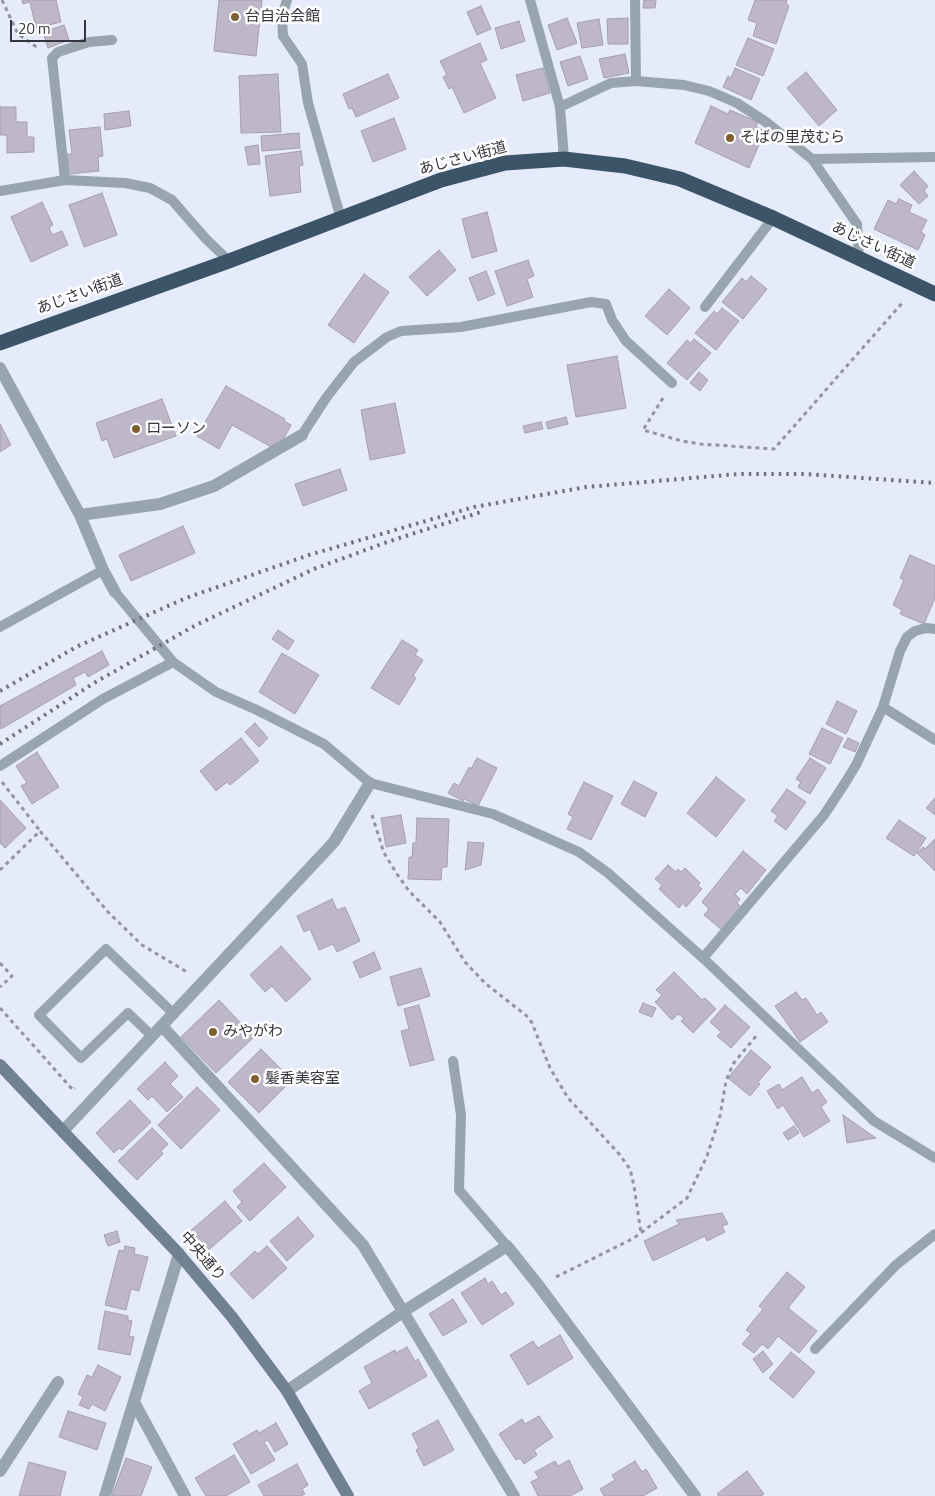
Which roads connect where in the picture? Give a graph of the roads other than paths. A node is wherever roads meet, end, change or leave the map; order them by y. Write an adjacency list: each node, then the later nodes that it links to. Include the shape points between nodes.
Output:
1 (288, 0): 13 (lane, via 282,16 283,36 302,64 308,103)
2 (530, 0): 6 (lane)
3 (635, 0): 5 (lane)
4 (112, 40): 10 (lane, via 89,42 58,52 52,58)
5 (636, 81): 6 (lane, via 611,84); 9 (lane, via 684,85 737,103)
6 (560, 107): 8 (lane)
7 (935, 157): 9 (lane)
8 (564, 159): 12 (highway, あじさい街道, via 625,166 680,178); 13 (highway, あじさい街道, via 505,163 441,180)
9 (812, 159): 14 (lane, via 857,224)
10 (65, 180): 11 (lane); 15 (lane, via 125,182 150,188 172,200)
11 (0, 191)
12 (773, 218): 14 (highway, あじさい街道); 17 (lane)
13 (341, 219): 15 (highway, あじさい街道)
14 (859, 259): 16 (highway, あじさい街道)
15 (229, 261): 18 (highway, あじさい街道)
16 (935, 294)
17 (705, 307)
18 (0, 343)
19 (0, 368): 22 (street)
20 (672, 383): 21 (lane, via 626,340 612,320 606,304 590,302 461,327 401,331 387,337 354,362)
21 (302, 435): 22 (street, via 214,486 160,504)
22 (80, 515): 23 (street)
23 (103, 570): 24 (street); 25 (lane)
24 (115, 592): 27 (lane)
25 (0, 628)
26 (935, 629): 28 (lane, via 914,631 907,637)
27 (173, 662): 30 (lane, via 103,699); 31 (lane, via 216,692 324,744)
28 (883, 707): 29 (lane); 32 (lane, via 856,765 824,815)
29 (935, 740)
30 (0, 766)
31 (368, 787): 32 (lane, via 493,814 580,852); 33 (street, via 334,842)
32 (703, 958): 39 (lane, via 874,1121)
33 (174, 1014): 34 (street); 35 (lane, via 106,949 39,1015 81,1058 128,1013)
34 (162, 1026): 35 (street); 43 (street, via 363,1245)
35 (152, 1036): 38 (street)
36 (453, 1061): 41 (lane, via 461,1115 459,1190)
37 (0, 1064): 38 (street, 中央通り)
38 (63, 1131): 42 (street, 中央通り)
39 (935, 1158)
40 (935, 1234): 44 (lane, via 896,1265)
41 (507, 1246): 43 (street); 53 (street)
42 (179, 1254): 46 (street, 中央通り, via 232,1317); 47 (street)
43 (404, 1312): 46 (street); 52 (street)
44 (815, 1349)
45 (58, 1382): 48 (street)
46 (287, 1391): 51 (street, 中央通り)
47 (134, 1402): 49 (street); 50 (street)
48 (0, 1471)
49 (105, 1496)
50 (185, 1496)
51 (348, 1496)
52 (514, 1496)
53 (695, 1496)

